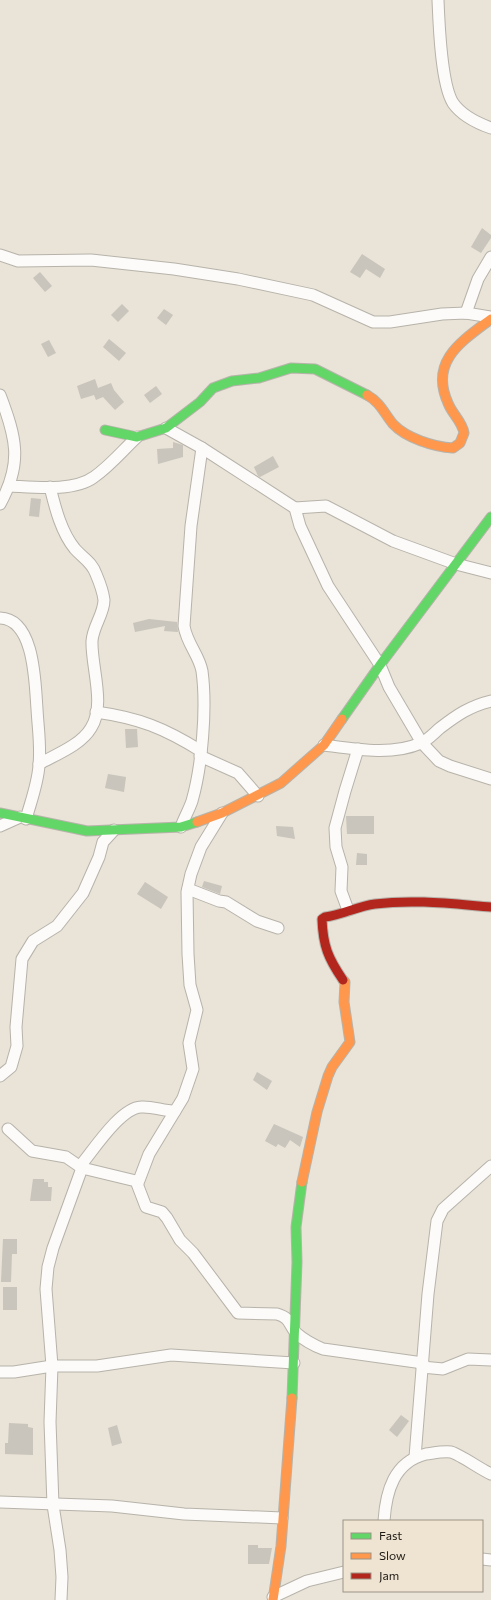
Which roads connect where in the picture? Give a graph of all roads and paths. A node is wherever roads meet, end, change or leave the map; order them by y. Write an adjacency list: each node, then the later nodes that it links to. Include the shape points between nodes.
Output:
1 (438, 0): 2 (street, via 445,80 453,103 474,122)
2 (491, 128)
3 (0, 255): 5 (street, via 26,261 91,260 238,279 313,295 374,322)
4 (491, 257): 5 (street, via 478,279)
5 (466, 313): 6 (street)
6 (491, 318): 8 (street, via 455,347 443,369 442,380 449,406 462,422 464,430 464,435 453,448 425,442 405,434 395,426 374,399 315,369 306,368 291,368 259,378 232,381 213,388 200,402)
7 (0, 397): 12 (street, via 12,430 15,450 13,476)
8 (166, 428): 10 (street); 11 (street)
9 (105, 430): 10 (street)
10 (137, 436): 13 (street, via 93,478 66,486)
11 (202, 448): 15 (street); 26 (street, via 191,526 184,626 187,640 202,669)
12 (9, 486): 13 (street); 14 (street)
13 (50, 487): 22 (street, via 55,507 69,540 92,564 103,595 103,607 93,631 92,641)
14 (0, 504)
15 (295, 508): 17 (street, via 326,506 393,541); 20 (street, via 300,526 328,586)
16 (491, 517): 17 (street)
17 (456, 564): 18 (street); 20 (street)
18 (491, 573)
19 (0, 618): 27 (street, via 8,618 17,626 28,643 38,720)
20 (380, 665): 23 (street, via 389,687); 24 (street)
21 (491, 702): 23 (street, via 468,708)
22 (96, 712): 26 (street, via 137,719 174,735); 27 (street, via 91,729 79,741)
23 (422, 743): 25 (street, via 396,749); 28 (street, via 439,761)
24 (324, 745): 25 (street); 29 (street, via 281,783)
25 (358, 749): 38 (street, via 336,828 336,847 342,867 341,891)
26 (200, 753): 29 (street, via 238,773); 34 (street, via 191,803)
27 (40, 764): 32 (street)
28 (491, 779)
29 (258, 796): 30 (street)
30 (222, 812): 34 (street); 36 (street, via 201,848)
31 (0, 813): 32 (street)
32 (23, 818): 33 (street); 35 (street, via 87,831)
33 (0, 826)
34 (181, 827): 35 (street)
35 (114, 830): 40 (street, via 103,842 83,893 57,926 33,941 22,959 16,1027 17,1046 11,1067)
36 (188, 889): 39 (street, via 226,902 257,921); 41 (street, via 190,985 197,1010 189,1043 193,1069)
37 (491, 907): 38 (street, via 419,903 378,904)
38 (348, 910): 46 (street, via 336,916 324,917 322,920 328,957 345,982 344,1002 350,1042 332,1067 316,1112 299,1198 296,1227)
39 (278, 928)
40 (0, 1076)
41 (175, 1112): 44 (street, via 140,1107 128,1112 116,1122); 45 (street, via 149,1154)
42 (8, 1129): 44 (street, via 32,1151 66,1157)
43 (491, 1166): 49 (street, via 439,1214 434,1234)
44 (81, 1167): 45 (street); 50 (street, via 48,1267 46,1289)
45 (138, 1183): 46 (street, via 146,1207 162,1212 180,1240 193,1253 236,1312 282,1315 288,1319)
46 (295, 1331): 48 (street); 49 (street, via 308,1342 323,1349)
47 (491, 1360): 49 (street, via 468,1359 443,1369)
48 (294, 1363): 50 (street, via 171,1355 97,1366); 56 (street)
49 (423, 1365): 52 (street)
50 (52, 1366): 51 (street); 55 (street, via 50,1422)
51 (0, 1372)
52 (415, 1457): 53 (street, via 435,1452 451,1452); 57 (street, via 396,1474 391,1484)
53 (491, 1474)
54 (0, 1502): 55 (street, via 37,1502)
55 (54, 1505): 56 (street, via 112,1506 184,1514); 60 (street, via 61,1563)
56 (282, 1518): 59 (street, via 281,1546)
57 (384, 1520)
58 (343, 1572): 59 (street, via 307,1581)
59 (273, 1598)
60 (61, 1600)

